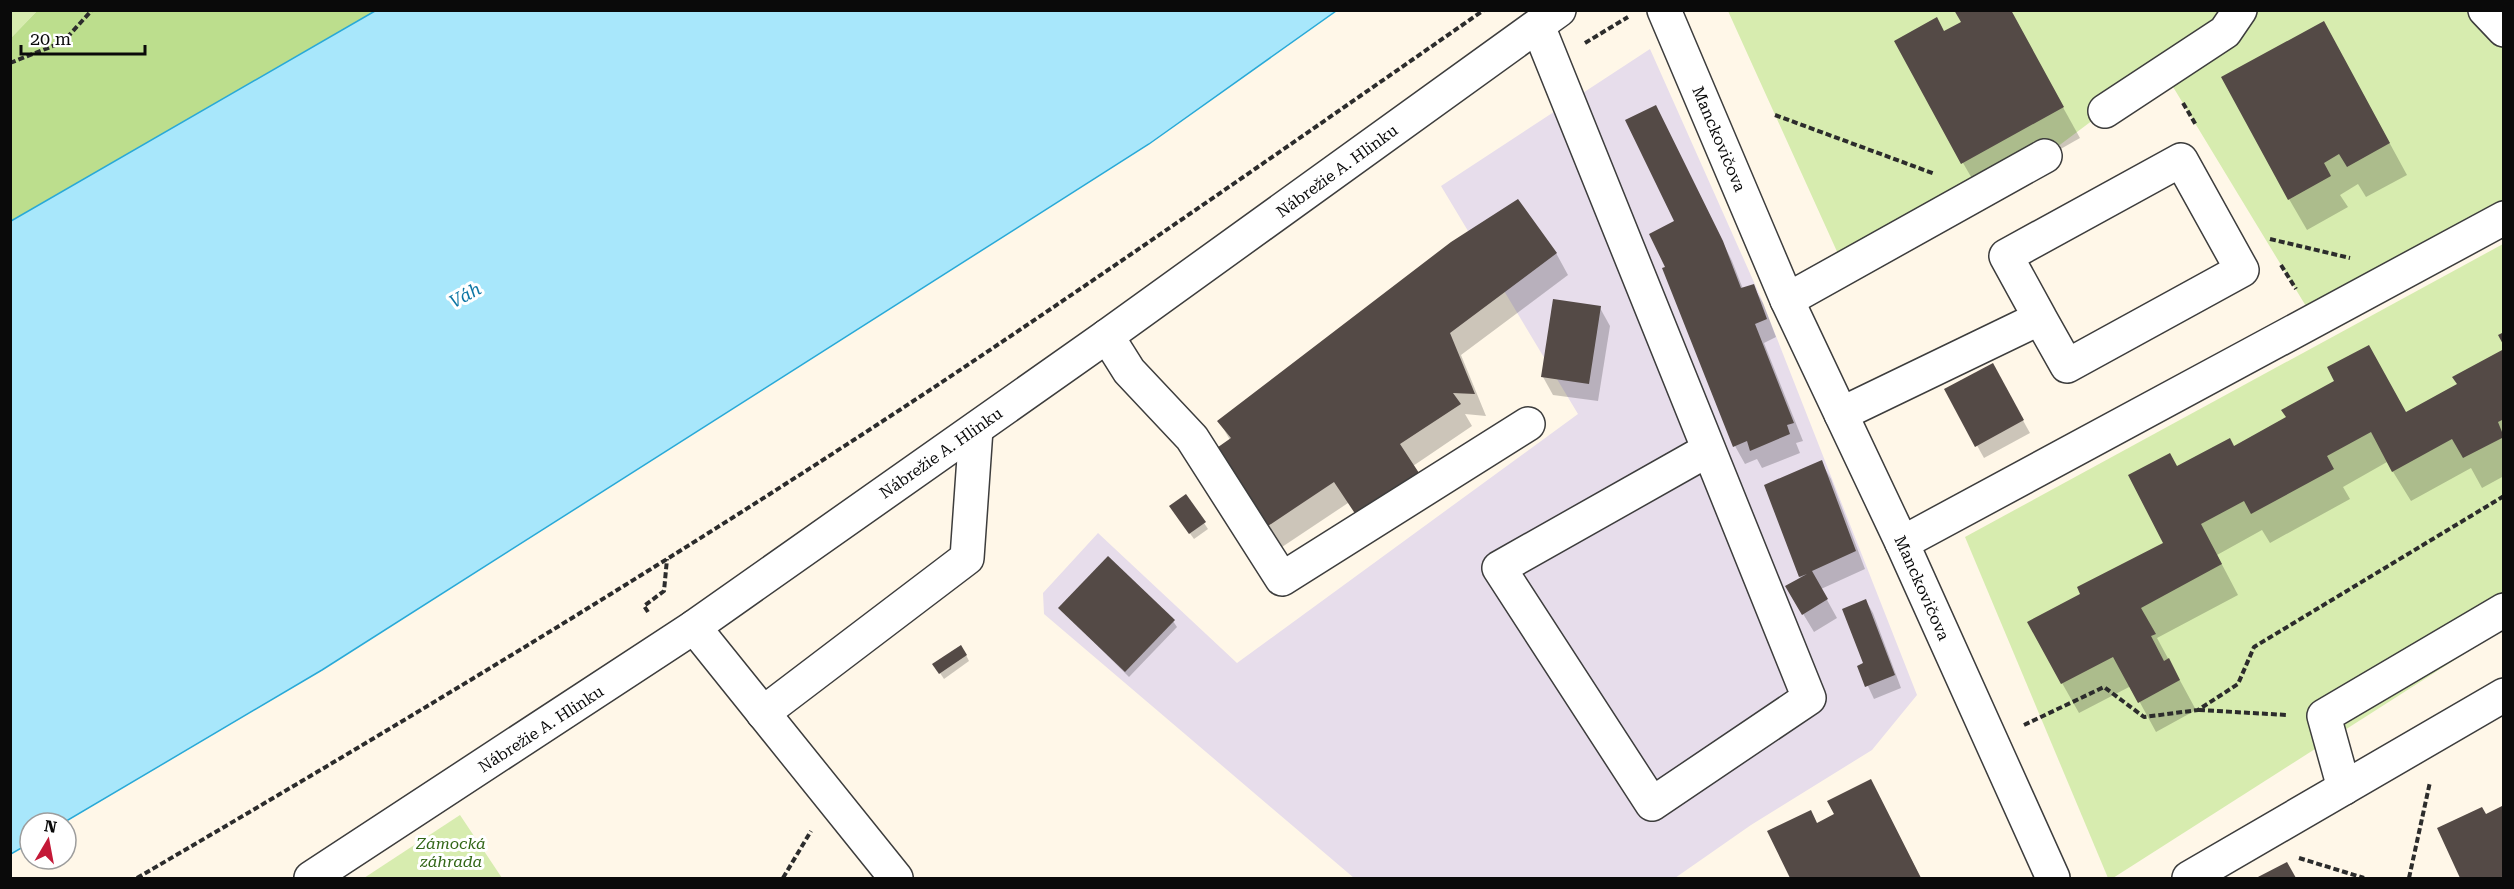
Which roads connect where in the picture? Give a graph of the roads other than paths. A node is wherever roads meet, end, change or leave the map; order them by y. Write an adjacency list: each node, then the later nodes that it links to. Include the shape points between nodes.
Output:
1 (1664, 10): 9 (street, Manckovičova)
2 (2240, 10): 6 (street, via 2225,32)
3 (2485, 10): 5 (street)
4 (1548, 18): 11 (street, Nábrežie A. Hlinku); 15 (street)
5 (2504, 30)
6 (2105, 111)
7 (2044, 156): 9 (street)
8 (2504, 218): 16 (street)
9 (1787, 300): 12 (street, Manckovičova)
10 (2040, 318): 10 (street, via 2067,366 2242,270 2181,160 2006,256); 12 (street)
11 (1107, 336): 13 (street, via 1129,371 1192,438 1282,579); 14 (street, Nábrežie A. Hlinku)
12 (1841, 414): 16 (street, Manckovičova)
13 (1528, 424)
14 (976, 429): 18 (street, Nábrežie A. Hlinku); 20 (street, via 968,558)
15 (1708, 450): 15 (street, via 1809,698 1652,804 1499,568)
16 (1902, 543): 24 (street, Manckovičova)
17 (2504, 610): 21 (street, via 2324,716)
18 (694, 627): 20 (street); 22 (street, Nábrežie A. Hlinku)
19 (2504, 695): 21 (street)
20 (763, 712): 23 (street)
21 (2344, 788): 25 (street)
22 (311, 879)
23 (896, 879)
24 (2053, 879)
25 (2189, 879)

